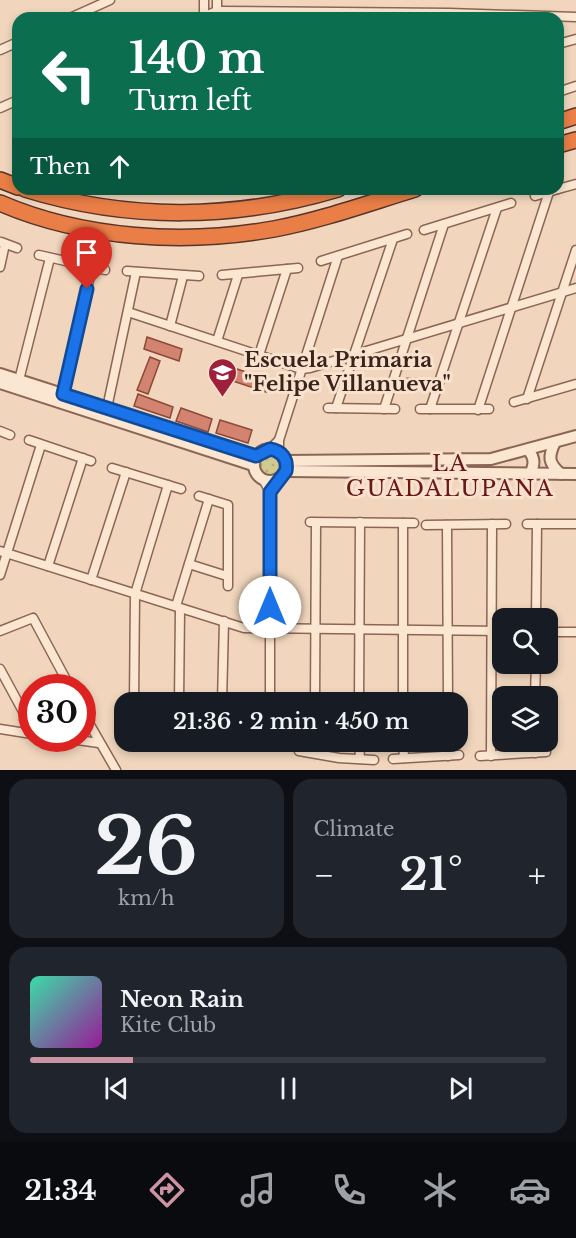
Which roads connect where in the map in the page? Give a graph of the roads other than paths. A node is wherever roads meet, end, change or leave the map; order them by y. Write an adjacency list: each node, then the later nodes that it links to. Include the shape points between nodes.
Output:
1 (110, 0): 2 (street)
2 (83, 12)
3 (53, 195): 4 (highway, via 111,208 180,214 243,210)
4 (311, 195)
5 (396, 195): 9 (highway, via 274,229 226,235 112,232 70,225)
6 (538, 195): 8 (street)
7 (553, 195): 34 (street)
8 (535, 196)
9 (0, 203)
10 (511, 203): 11 (street)
11 (497, 208): 12 (street); 36 (street)
12 (444, 224): 13 (street); 38 (street)
13 (424, 230)
14 (407, 234): 15 (street)
15 (393, 238): 20 (street); 40 (street)
16 (3, 243): 17 (street); 23 (street)
17 (17, 248)
18 (576, 250): 33 (street)
19 (39, 255): 21 (street)
20 (338, 256): 22 (street); 42 (street)
21 (50, 258): 24 (street); 44 (street)
22 (321, 261)
23 (0, 267)
24 (92, 267): 27 (street); 49 (street)
25 (298, 268): 26 (street)
26 (287, 269): 28 (street); 41 (street)
27 (105, 270)
28 (238, 274): 29 (street); 39 (street)
29 (222, 275)
30 (183, 276): 31 (street); 35 (street, via 132,272); 37 (street)
31 (199, 276)
32 (576, 288): 33 (street)
33 (562, 292): 34 (street); 50 (street)
34 (511, 307): 36 (street); 58 (street)
35 (128, 312): 37 (street); 52 (street)
36 (459, 322): 38 (street); 47 (street)
37 (170, 326): 39 (street)
38 (408, 339): 40 (street); 46 (street)
39 (217, 341): 41 (street)
40 (355, 354): 42 (street); 53 (street, via 332,408)
41 (259, 355): 42 (street)
42 (301, 369): 66 (street, via 279,440)
43 (0, 374): 44 (street)
44 (19, 380): 49 (street)
45 (0, 383): 67 (street)
46 (393, 383): 47 (street); 53 (street)
47 (439, 383): 56 (street)
48 (576, 384): 50 (street)
49 (63, 394): 52 (street)
50 (527, 399): 51 (street)
51 (514, 402)
52 (107, 408): 67 (street)
53 (384, 409): 54 (street)
54 (395, 409)
55 (420, 409): 56 (street)
56 (430, 409): 58 (street)
57 (489, 409): 58 (street)
58 (478, 410)
59 (0, 431): 60 (street)
60 (10, 435)
61 (576, 436): 63 (street)
62 (29, 440): 64 (street)
63 (555, 442): 65 (street); 71 (street, via 550,462)
64 (41, 445): 88 (street); 90 (street, via 87,460)
65 (528, 450): 66 (street, via 491,459); 70 (street, via 534,464)
66 (280, 458): 67 (street); 70 (street); 73 (street)
67 (255, 460): 73 (street, via 256,475)
68 (112, 468): 69 (street)
69 (126, 472): 74 (street); 93 (street)
70 (530, 474): 71 (street)
71 (561, 474): 72 (street)
72 (576, 474)
73 (270, 481): 99 (street)
74 (168, 485): 75 (street); 95 (street)
75 (181, 489)
76 (199, 496): 77 (street)
77 (209, 499): 89 (street); 92 (street, via 228,505)
78 (360, 522): 79 (street); 100 (street, via 313,523); 101 (street)
79 (403, 523): 80 (street); 102 (street)
80 (414, 523)
81 (492, 524): 82 (street); 87 (street); 105 (street)
82 (506, 524)
83 (526, 524): 84 (street)
84 (537, 524): 85 (street); 97 (street)
85 (576, 524)
86 (426, 525): 87 (street)
87 (447, 525): 104 (street)
88 (3, 552): 90 (street); 91 (street)
89 (189, 564): 92 (street); 96 (street)
90 (48, 566): 93 (street)
91 (0, 575)
92 (227, 576): 94 (street)
93 (92, 580): 95 (street)
94 (228, 586)
95 (135, 594): 96 (street); 110 (street)
96 (178, 608): 98 (street); 111 (street)
97 (536, 608)
98 (224, 621): 99 (street, via 244,628); 112 (street)
99 (270, 630): 100 (street); 113 (street)
100 (314, 630): 101 (street); 114 (street)
101 (357, 630): 102 (street); 115 (street)
102 (403, 630): 104 (street); 116 (street)
103 (0, 631): 109 (street, via 33,618)
104 (448, 631): 105 (street); 117 (street)
105 (491, 631): 134 (street)
106 (558, 632): 107 (street)
107 (576, 632)
108 (0, 669): 118 (street)
109 (63, 674)
110 (134, 692)
111 (179, 692)
112 (222, 692)
113 (270, 692)
114 (315, 692)
115 (359, 692)
116 (403, 692)
117 (448, 692)
118 (18, 702)
119 (0, 729): 120 (street)
120 (18, 732)
121 (96, 737): 123 (street)
122 (96, 743): 123 (street)
123 (99, 743): 139 (street)
124 (308, 752): 129 (street)
125 (360, 752): 136 (street)
126 (404, 752): 135 (street)
127 (448, 752): 132 (street)
128 (546, 752): 130 (street)
129 (316, 753): 136 (street)
130 (535, 753): 134 (street)
131 (459, 755): 132 (street)
132 (448, 756): 135 (street)
133 (480, 756): 134 (street)
134 (491, 756)
135 (404, 758): 137 (street)
136 (360, 759): 138 (street)
137 (393, 759)
138 (374, 760)
139 (116, 770)

